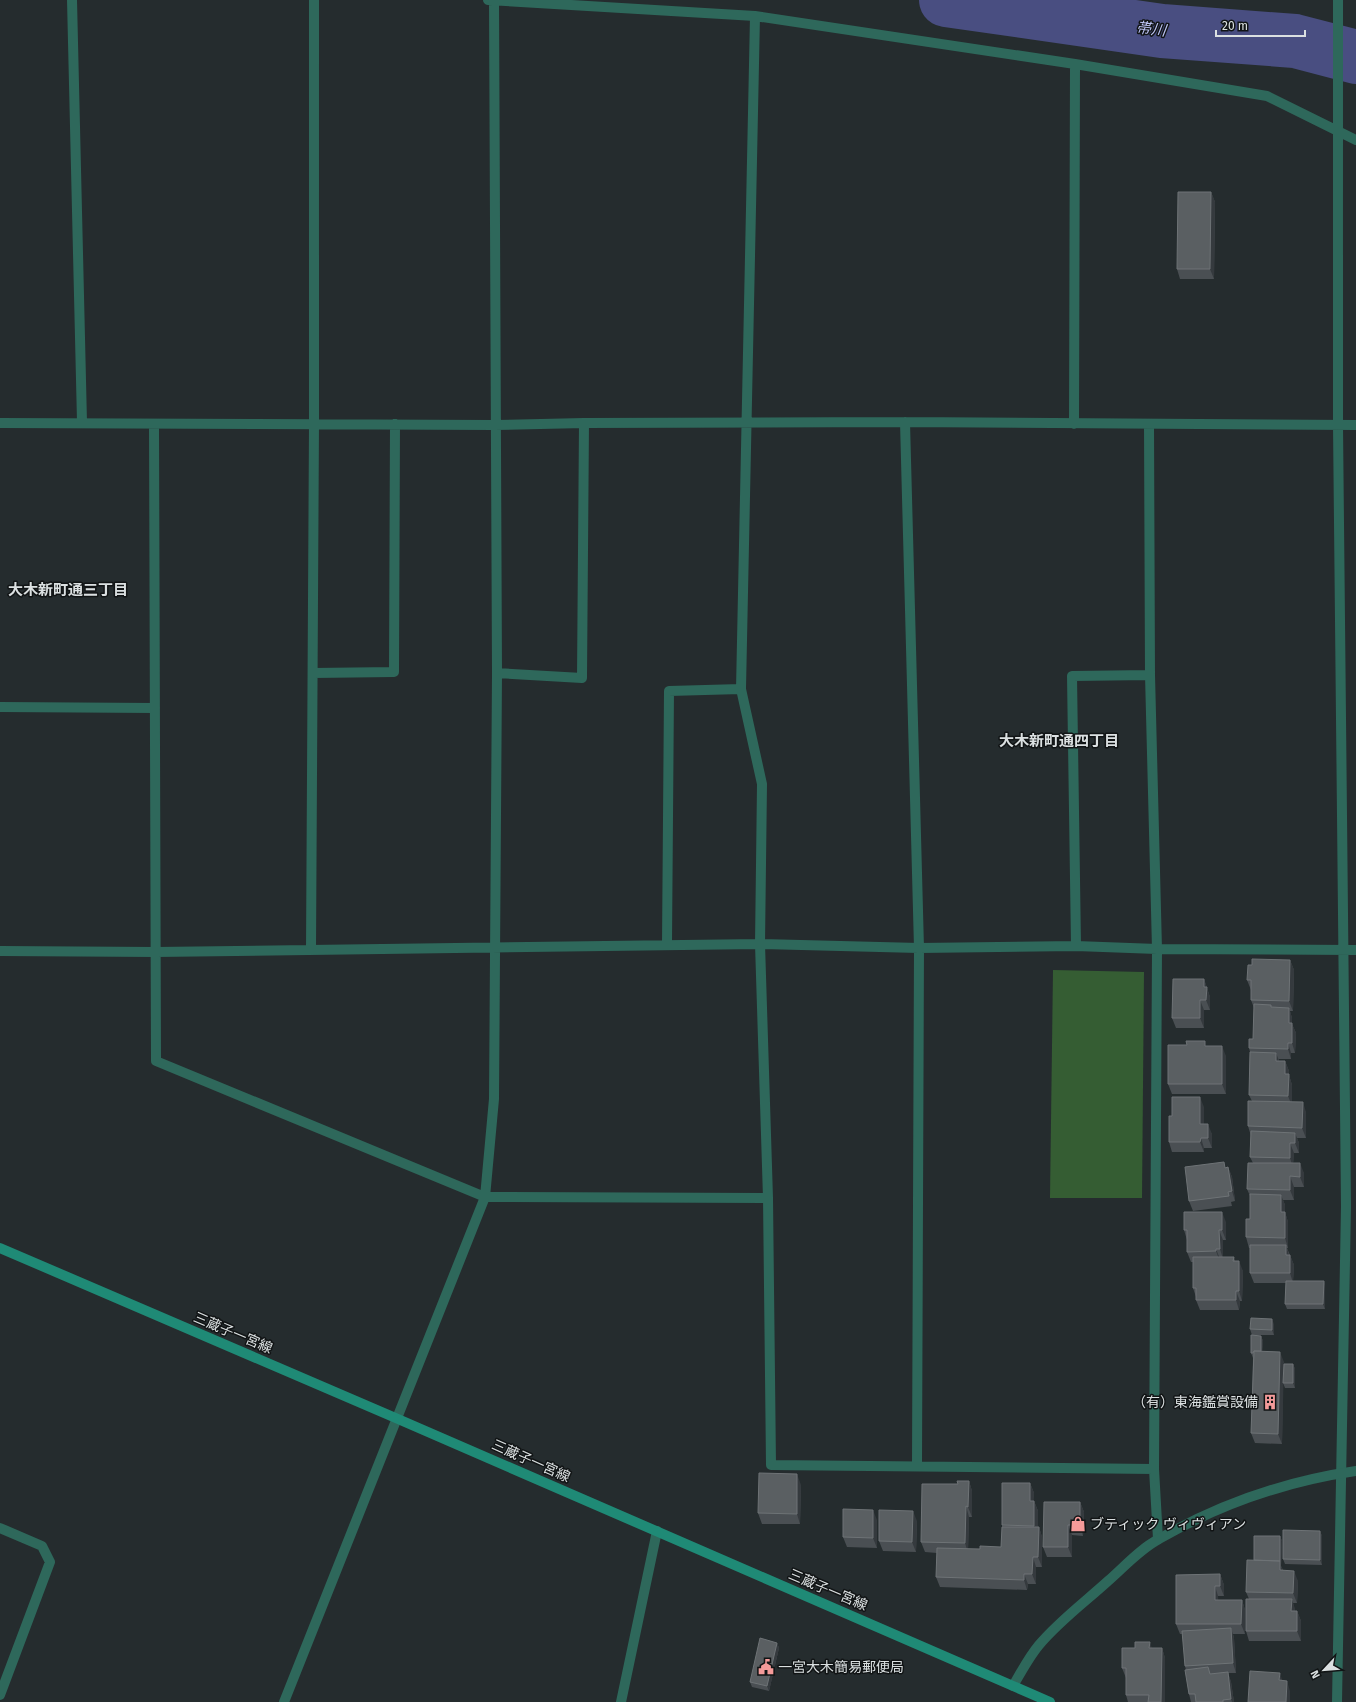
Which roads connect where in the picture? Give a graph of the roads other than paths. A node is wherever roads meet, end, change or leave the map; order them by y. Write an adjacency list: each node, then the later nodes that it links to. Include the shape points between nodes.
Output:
1 (72, 0): 10 (street)
2 (314, 0): 16 (street)
3 (488, 0): 4 (street)
4 (494, 0): 6 (street); 20 (street)
5 (1338, 0): 8 (street)
6 (755, 16): 7 (street); 14 (street)
7 (1076, 64): 8 (street, via 1267,96); 18 (street)
8 (1337, 132): 9 (street); 21 (street)
9 (1356, 140)
10 (82, 422): 12 (street); 15 (street)
11 (905, 422): 14 (street); 18 (street); 33 (street)
12 (0, 423)
13 (584, 423): 14 (street); 20 (street); 24 (street, via 582,678)
14 (748, 423): 26 (street)
15 (154, 424): 16 (street); 28 (street)
16 (314, 424): 17 (street); 23 (street)
17 (395, 424): 20 (street); 23 (street, via 394,672)
18 (1074, 424): 19 (street)
19 (1149, 424): 21 (street); 25 (street)
20 (495, 425): 24 (street)
21 (1338, 425): 22 (street); 36 (street)
22 (1356, 425)
23 (313, 673): 34 (street)
24 (496, 673): 31 (street)
25 (1150, 675): 32 (street, via 1072,676); 35 (street)
26 (741, 689): 29 (street, via 669,691); 30 (street, via 762,784)
27 (0, 707): 28 (street)
28 (155, 708): 39 (street)
29 (667, 944): 30 (street); 31 (street)
30 (760, 944): 33 (street); 41 (street)
31 (494, 946): 34 (street); 40 (street, via 494,1099)
32 (1076, 946): 33 (street); 35 (street)
33 (919, 948): 45 (street)
34 (311, 950): 39 (street)
35 (1157, 950): 36 (street); 46 (street)
36 (1343, 950): 37 (street); 42 (street)
37 (1356, 950)
38 (0, 951): 39 (street)
39 (156, 952): 40 (street, via 156,1061)
40 (485, 1196): 41 (street); 44 (street)
41 (768, 1198): 45 (street, via 771,1465)
42 (1351, 1206): 48 (street)
43 (0, 1248): 44 (main road, 三蔵子一宮線)
44 (398, 1419): 50 (main road, 三蔵子一宮線); 54 (street)
45 (917, 1466): 46 (street)
46 (1154, 1469): 51 (street)
47 (1356, 1471): 48 (street)
48 (1342, 1473): 51 (street, via 1305,1480 1254,1496 1204,1516); 57 (street)
49 (0, 1528): 53 (street, via 42,1546 50,1562)
50 (657, 1531): 52 (main road, 三蔵子一宮線); 55 (street)
51 (1158, 1539): 52 (street, via 1140,1552 1038,1645)
52 (1012, 1686): 56 (main road, 三蔵子一宮線)
53 (0, 1695)
54 (284, 1702)
55 (621, 1702)
56 (1050, 1702)
57 (1337, 1702)

